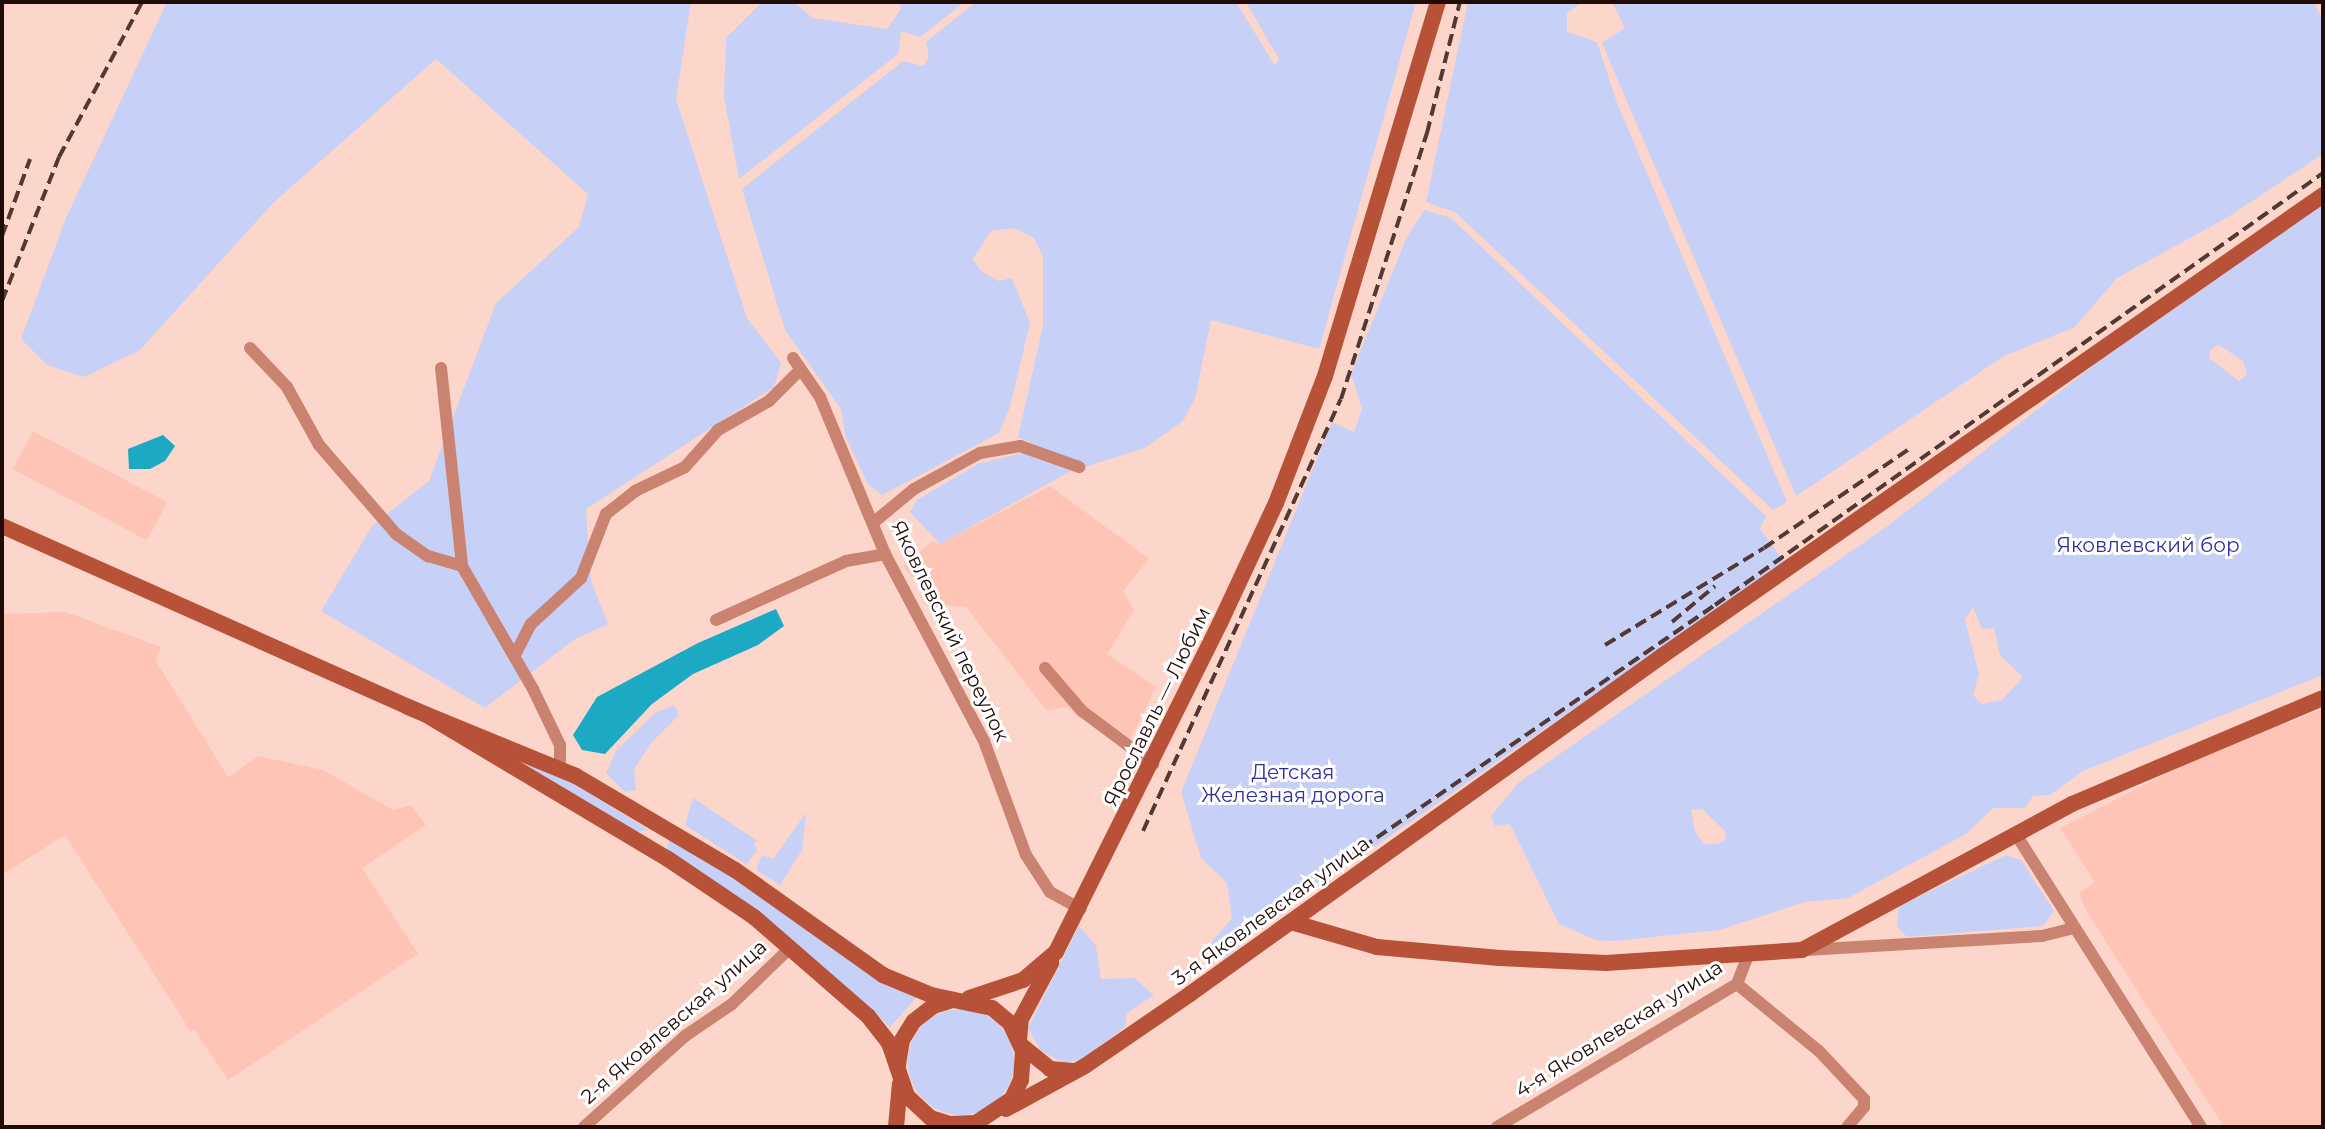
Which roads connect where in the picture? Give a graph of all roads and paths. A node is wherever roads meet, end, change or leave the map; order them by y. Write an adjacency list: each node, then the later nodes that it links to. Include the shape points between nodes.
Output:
1 (1438, 2): 15 (main road, Ярославль — Любим, via 1325,376 1276,503)
2 (2323, 195): 19 (main road, 3-я Яковлевская улица)
3 (250, 348): 9 (street, via 287,387 319,445 396,534 428,556)
4 (441, 368): 9 (street)
5 (1079, 467): 6 (street, via 1020,446 980,453 914,489)
6 (874, 522): 8 (street, Яковлевский переулок); 11 (street, Яковлевский переулок, via 820,397 797,363 769,401 718,430 685,467 635,491 606,514 581,578 531,624)
7 (9, 530): 14 (main road)
8 (885, 554): 10 (street, via 846,561); 18 (street, Яковлевский переулок, via 984,741 1026,855 1050,892)
9 (462, 566): 11 (street)
10 (716, 620)
11 (516, 653): 16 (street, via 560,745)
12 (1045, 668): 15 (street, via 1082,711)
13 (2323, 698): 17 (main road, via 2072,804)
14 (408, 707): 16 (main road); 22 (main road, via 641,843)
15 (1153, 764): 18 (main road, Ярославль — Любим)
16 (560, 767): 26 (main road, via 735,870 883,975)
17 (2017, 836): 20 (street); 23 (main road)
18 (1081, 909): 21 (main road, Ярославль — Любим)
19 (1291, 922): 24 (main road, via 1377,947 1500,958 1606,963); 28 (main road, 3-я Яковлевская улица)
20 (2073, 928): 23 (street, via 2042,936); 35 (street)
21 (1064, 940): 26 (main road, Ярославль — Любим, via 1023,980); 27 (main road, via 1021,1019)
22 (791, 947): 29 (main road, via 875,1022); 31 (street, 2-я Яковлевская улица, via 732,1004 685,1036)
23 (1802, 950): 24 (main road)
24 (1749, 953): 25 (street, 4-я Яковлевская улица)
25 (1737, 984): 33 (street, 4-я Яковлевская улица); 34 (street, via 1819,1051 1864,1099 1864,1107)
26 (960, 1000): 27 (main road, via 1002,1015); 29 (main road, via 933,1006 914,1021 902,1040)
27 (1020, 1042): 28 (main road, via 1050,1069 1068,1072); 30 (main road, via 1021,1080 1012,1099)
28 (1085, 1066): 30 (main road, 3-я Яковлевская улица)
29 (899, 1074): 30 (main road, via 914,1104 931,1118 963,1125); 32 (main road)
30 (985, 1121)
31 (584, 1127)
32 (896, 1127)
33 (1497, 1127)
34 (1847, 1127)
35 (2201, 1127)

